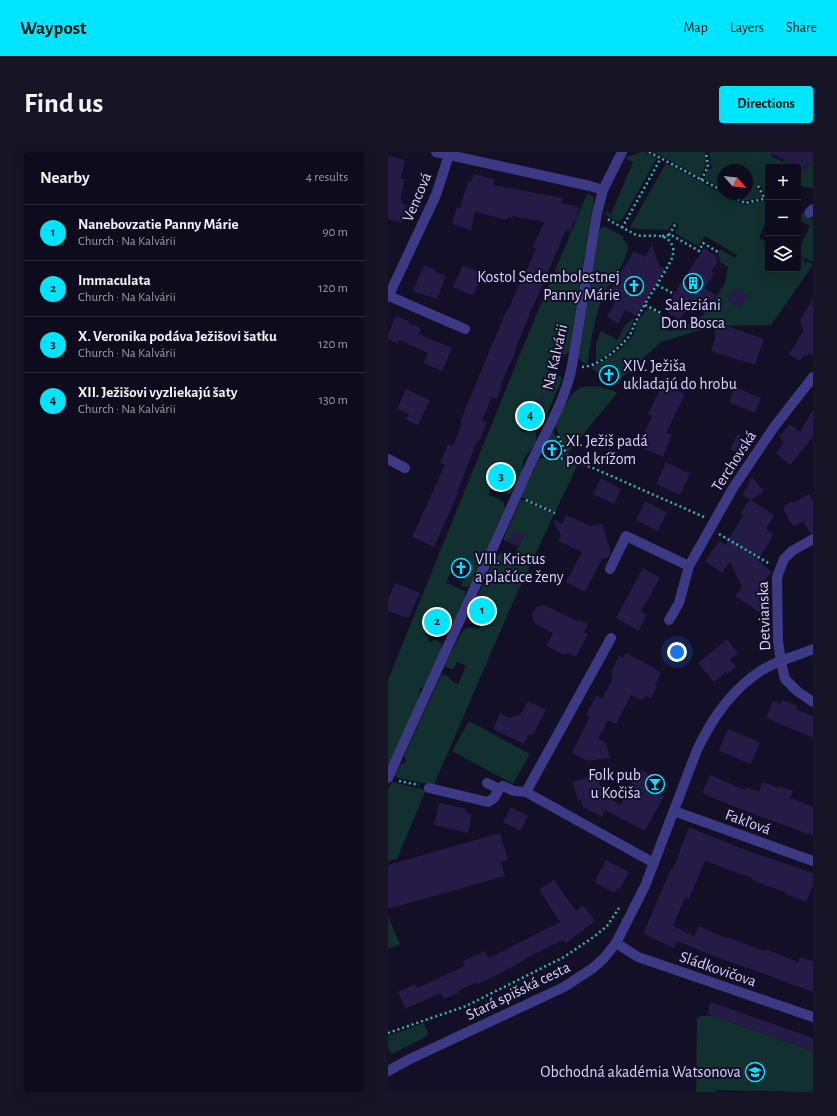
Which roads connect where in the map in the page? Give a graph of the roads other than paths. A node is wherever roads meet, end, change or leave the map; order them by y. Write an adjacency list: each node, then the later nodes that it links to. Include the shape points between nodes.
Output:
1 (436, 152): 3 (street)
2 (622, 152): 4 (street, Na Kalvárii)
3 (450, 153): 4 (street); 5 (street, Vencová, via 436,195)
4 (603, 190): 18 (street, Na Kalvárii, via 566,390 535,453)
5 (388, 296): 6 (street)
6 (465, 329)
7 (813, 377): 11 (street, Terchovská, via 753,458)
8 (388, 459): 9 (street)
9 (405, 468)
10 (813, 539): 16 (street, Detvianska, via 792,551 779,569 778,641)
11 (689, 566): 12 (street, via 626,536); 13 (street, Terchovská, via 679,603)
12 (610, 569)
13 (669, 620)
14 (611, 638): 22 (street)
15 (813, 649): 16 (street, Stará spišská cesta)
16 (781, 662): 17 (street, Detvianska, via 785,679); 23 (street, Stará spišská cesta, via 747,680 716,715 697,750)
17 (813, 702)
18 (391, 779)
19 (487, 783): 21 (street)
20 (429, 788): 21 (street, via 488,802 494,798)
21 (498, 790): 22 (street, via 503,786 514,791)
22 (526, 792): 25 (street)
23 (674, 811): 24 (street, Fakľová); 25 (street, Stará spišská cesta)
24 (813, 861)
25 (654, 863): 26 (street, Stará spišská cesta)
26 (616, 944): 27 (street, Sládkovičova, via 638,957); 28 (street, Stará spišská cesta, via 593,968 564,987)
27 (813, 1017)
28 (388, 1071)

